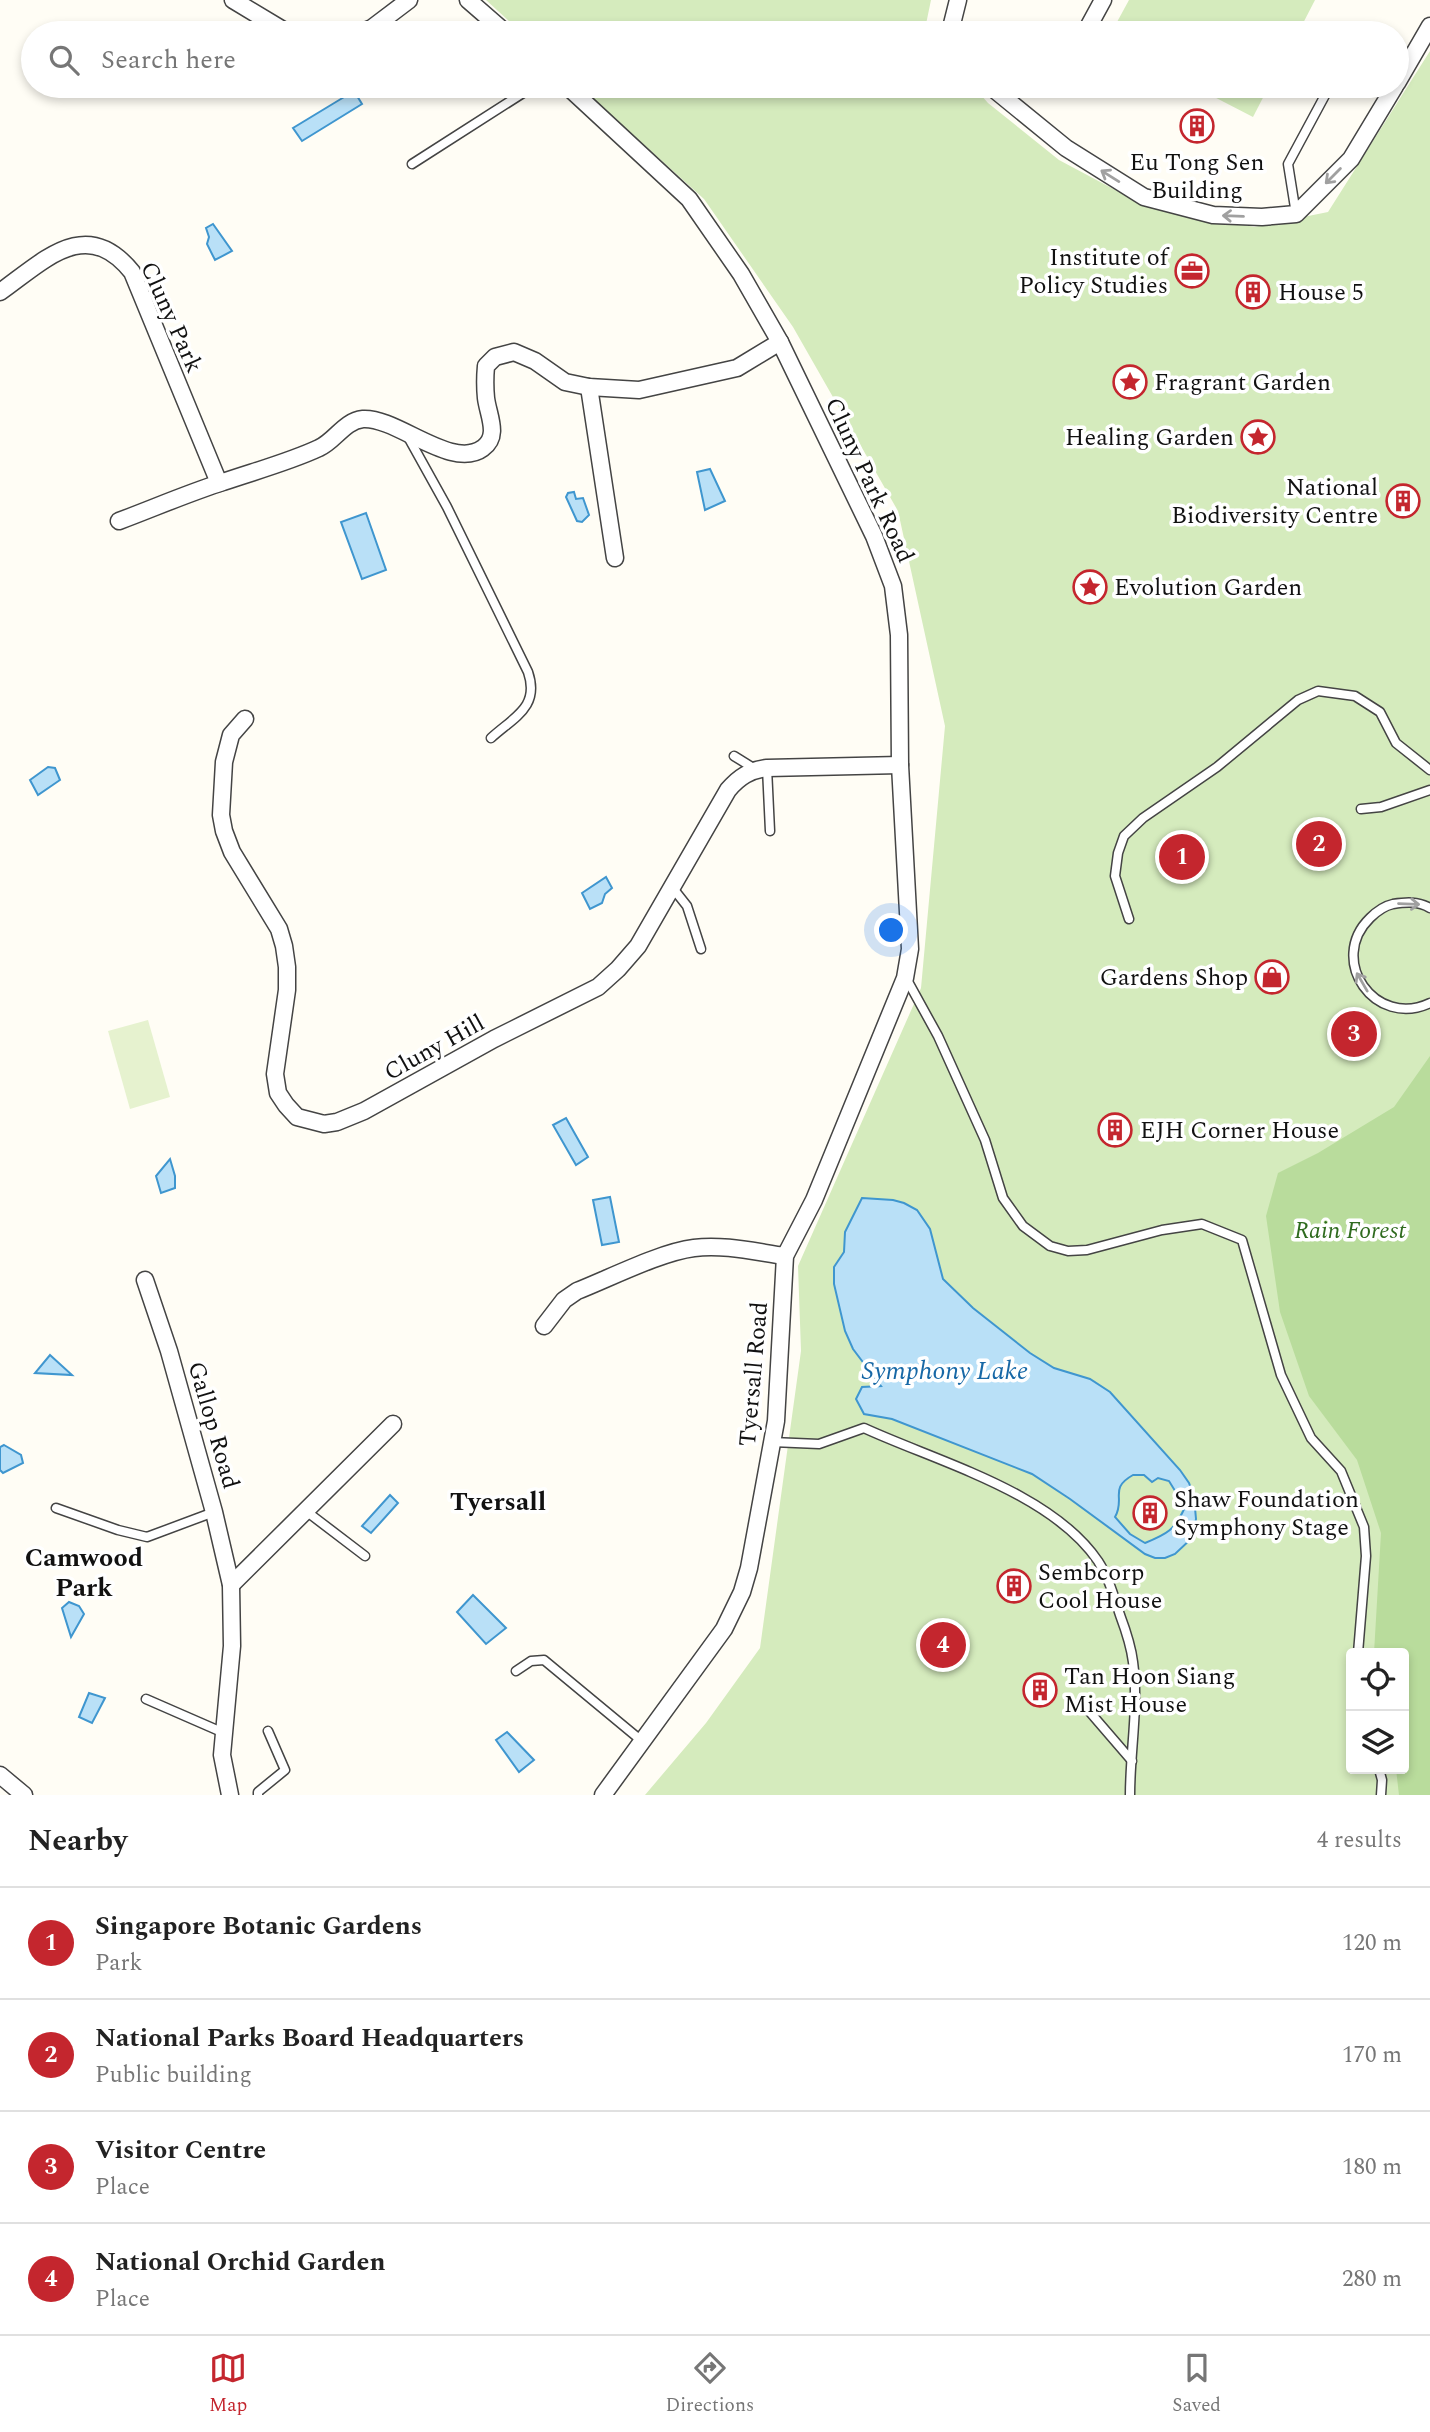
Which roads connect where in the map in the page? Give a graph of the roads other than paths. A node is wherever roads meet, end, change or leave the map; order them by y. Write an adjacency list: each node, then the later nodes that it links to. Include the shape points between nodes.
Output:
1 (233, 0): 6 (street)
2 (409, 0): 7 (street)
3 (468, 0): 8 (street)
4 (958, 0): 9 (street)
5 (1103, 0): 10 (street)
6 (268, 21)
7 (380, 21)
8 (492, 21)
9 (953, 21)
10 (1092, 21)
11 (1430, 26): 12 (street)
12 (1409, 62)
13 (515, 98): 18 (lane)
14 (580, 98): 21 (street, Cluny Park Road, via 689,199 741,274)
15 (1005, 98): 19 (street, one-way to 15, via 1213,215 1144,197 1066,148)
16 (1324, 98): 19 (lane, via 1288,164)
17 (1387, 98): 19 (street, one-way to 19, via 1350,159)
18 (412, 164)
19 (1296, 214)
20 (0, 292): 24 (street, Cluny Park, via 76,244 95,246 120,258 132,272)
21 (780, 342): 22 (street, via 737,368 639,390); 30 (street, Cluny Park Road, via 874,536 893,586 899,635)
22 (589, 387): 23 (street, via 565,382 535,360 514,352 502,354 486,366 492,426 483,448 462,454); 26 (street)
23 (406, 432): 24 (street, via 363,419 351,423 322,448); 28 (lane, via 533,687 531,702)
24 (219, 483): 25 (street)
25 (119, 521)
26 (615, 558)
27 (245, 719): 36 (street, Cluny Hill, via 231,735 224,762 223,831 279,929 284,946 287,990 275,1084 297,1117 324,1124 364,1111 598,987 638,946)
28 (491, 738)
29 (734, 756): 31 (lane)
30 (900, 765): 31 (street); 40 (street, Cluny Park Road, via 910,949)
31 (761, 768): 35 (lane); 36 (street, Cluny Hill, via 728,790)
32 (1430, 770): 38 (lane, via 1396,743 1380,712 1355,696 1318,691 1298,700 1124,836 1115,876)
33 (1430, 790): 34 (lane, via 1396,803)
34 (1361, 809)
35 (771, 831)
36 (672, 887): 39 (lane, via 687,906)
37 (1430, 908): 41 (lane, one-way to 37, via 1401,1010 1369,995 1354,966 1353,951 1364,923 1388,905 1407,902)
38 (1129, 919)
39 (701, 949)
40 (905, 978): 42 (street, Tyersall Road, via 814,1200); 52 (lane, via 985,1140 1003,1198 1023,1226 1050,1246 1068,1251 1202,1224 1242,1240 1281,1374 1311,1438 1341,1471 1364,1527)
41 (1430, 1003)
42 (785, 1256): 44 (street, via 691,1248 570,1296); 46 (street, Tyersall Road)
43 (145, 1280): 49 (street, Gallop Road)
44 (544, 1326)
45 (393, 1424): 48 (street)
46 (772, 1442): 58 (street, Tyersall Road, via 742,1592 724,1629); 59 (lane, via 819,1444 864,1428 987,1479 1065,1525 1098,1562 1129,1639 1135,1702)
47 (56, 1508): 49 (lane, via 147,1537)
48 (306, 1511): 50 (lane); 51 (street)
49 (214, 1512): 51 (street, Gallop Road)
50 (365, 1556)
51 (232, 1585): 57 (street, Gallop Road)
52 (1358, 1648)
53 (516, 1671): 58 (lane, via 531,1661 544,1660)
54 (146, 1699): 57 (lane)
55 (1082, 1703): 59 (lane)
56 (268, 1731): 64 (lane, via 285,1770)
57 (224, 1733): 63 (street, Gallop Road, via 222,1755)
58 (643, 1742): 65 (street, Tyersall Road)
59 (1132, 1761): 66 (lane)
60 (1380, 1774): 67 (lane)
61 (0, 1775): 62 (street)
62 (24, 1795)
63 (230, 1795)
64 (258, 1795)
65 (603, 1795)
66 (1130, 1795)
67 (1381, 1795)

